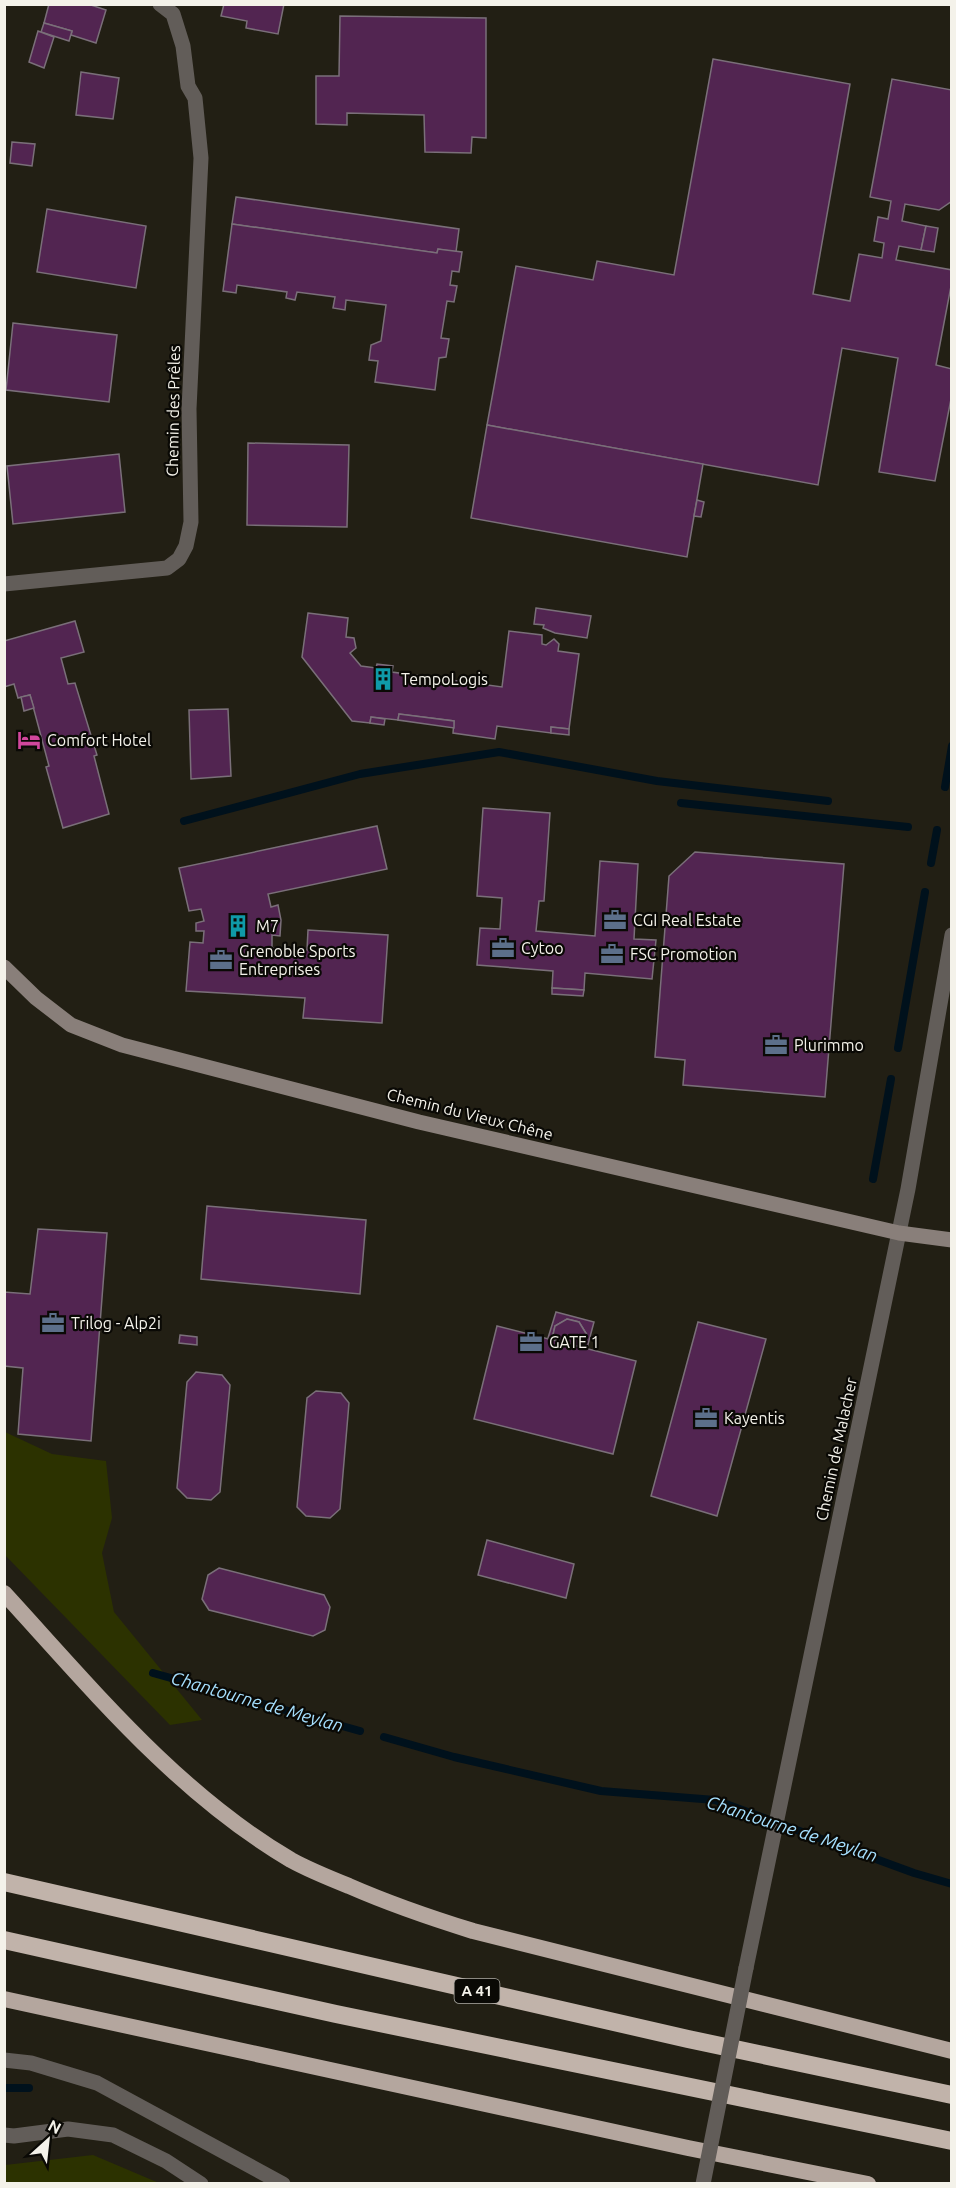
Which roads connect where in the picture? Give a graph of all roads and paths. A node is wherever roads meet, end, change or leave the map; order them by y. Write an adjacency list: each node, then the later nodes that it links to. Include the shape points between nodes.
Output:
1 (160, 4): 2 (street, Chemin des Prêles, via 173,14 183,46 188,86 195,98 201,158 189,409 191,522 186,546 179,559 166,568)
2 (4, 584)
3 (951, 935): 5 (street, Chemin de Malacher)
4 (4, 967): 5 (main road, Chemin du Vieux Chêne, via 72,1025 122,1045 419,1122)
5 (899, 1233): 6 (main road, Chemin du Vieux Chêne); 18 (street, Chemin de Malacher, bridge)
6 (951, 1240)
7 (4, 1593): 11 (highway, via 160,1759 242,1827 292,1860 398,1906 473,1931)
8 (4, 1882): 13 (highway, A 41, via 677,2037)
9 (4, 1940): 15 (highway)
10 (4, 1999): 19 (highway)
11 (951, 2050)
12 (4, 2060): 17 (street, via 31,2063 97,2083)
13 (951, 2095)
14 (4, 2135): 16 (street, via 68,2129 113,2135)
15 (951, 2141)
16 (201, 2184)
17 (283, 2184)
18 (704, 2184)
19 (868, 2184)

